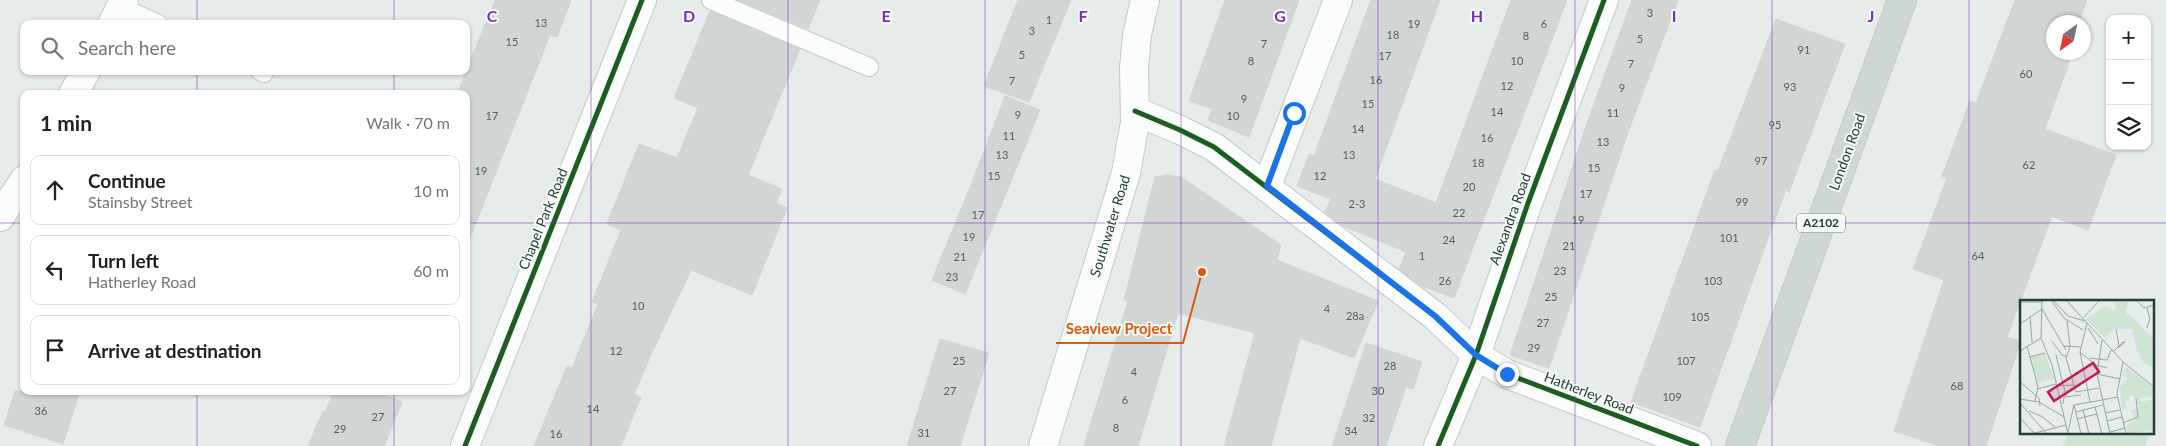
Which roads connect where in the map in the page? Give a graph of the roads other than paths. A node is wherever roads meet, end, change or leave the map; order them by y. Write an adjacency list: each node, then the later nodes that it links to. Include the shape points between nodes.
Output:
1 (642, 0): 17 (street, Chapel Park Road)
2 (711, 0): 9 (lane)
3 (1145, 0): 12 (street, Southwater Road, via 1134,68)
4 (1338, 0): 14 (street)
5 (1604, 0): 16 (street, Alexandra Road, via 1528,203)
6 (1902, 0): 21 (main road, London Road / A2102)
7 (119, 10): 8 (lane)
8 (147, 20)
9 (869, 67)
10 (84, 75): 11 (street)
11 (75, 90)
12 (1136, 111): 14 (street, Hatherley Road, via 1214,147); 18 (street, Southwater Road, via 1126,173)
13 (20, 186): 15 (street)
14 (1267, 186): 16 (street, Hatherley Road, via 1435,316)
15 (0, 217)
16 (1476, 355): 19 (street, Alexandra Road); 20 (street, Hatherley Road, via 1507,374)
17 (465, 446)
18 (1044, 446)
19 (1438, 446)
20 (1698, 446)
21 (1740, 446)

